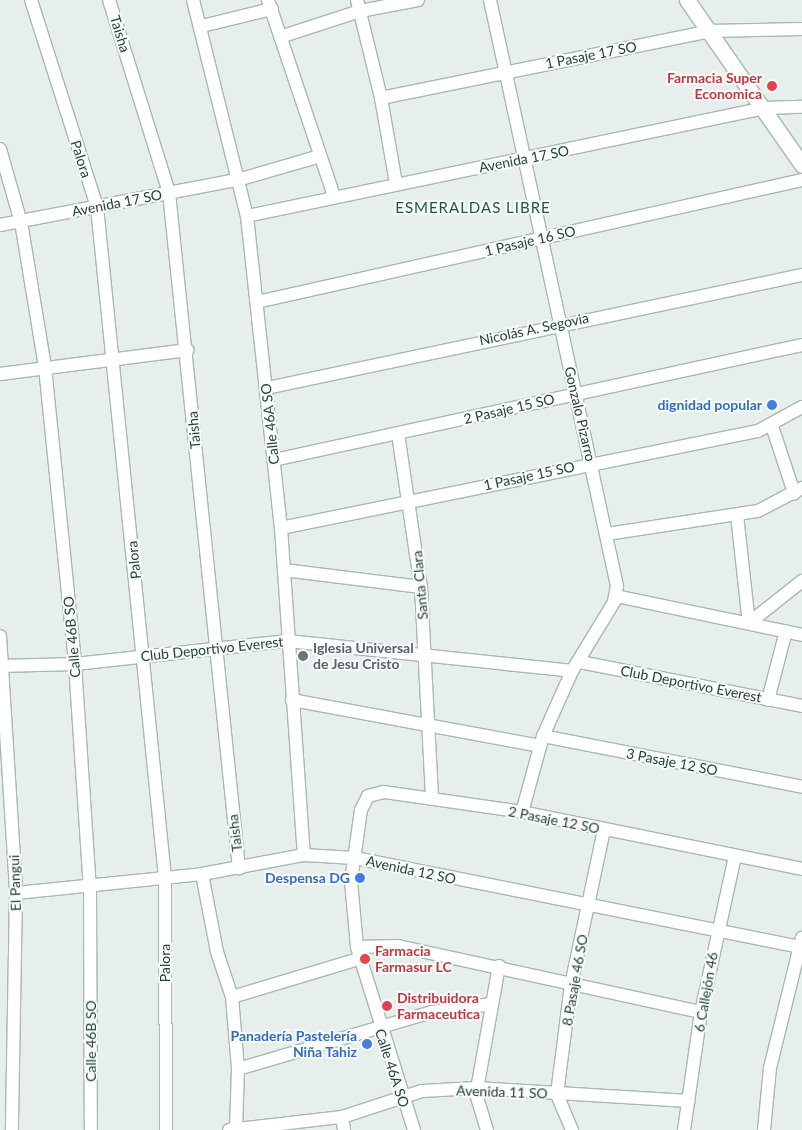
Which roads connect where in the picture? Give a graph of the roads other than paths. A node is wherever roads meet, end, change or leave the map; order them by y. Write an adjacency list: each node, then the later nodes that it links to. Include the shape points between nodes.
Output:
1 (31, 0): 26 (street, Palora)
2 (109, 0): 24 (street, Taisha)
3 (193, 0): 9 (street, Calle 46A SO)
4 (418, 0): 8 (street)
5 (490, 0): 13 (street, Gonzalo Pizarro)
6 (687, 0): 11 (street)
7 (270, 4): 9 (street); 12 (street)
8 (358, 5): 12 (street); 14 (street)
9 (202, 26): 21 (street, Calle 46A SO)
10 (802, 28): 11 (street, 1 Pasaje 17 SO)
11 (710, 31): 13 (street, 1 Pasaje 17 SO); 16 (street)
12 (280, 37): 18 (street)
13 (505, 72): 14 (street, 1 Pasaje 17 SO); 19 (street, Gonzalo Pizarro)
14 (382, 98): 23 (street)
15 (802, 107): 16 (street, Avenida 17 SO)
16 (764, 108): 19 (street, Avenida 17 SO); 20 (street)
17 (0, 149): 28 (street, Calle 46B SO)
18 (320, 156): 21 (street, Avenida 17 SO); 25 (street)
19 (524, 159): 23 (street, Avenida 17 SO); 30 (street, Gonzalo Pizarro)
20 (802, 165)
21 (241, 179): 24 (street, Avenida 17 SO); 27 (street, Calle 46A SO)
22 (802, 180): 30 (street, 1 Pasaje 16 SO)
23 (396, 183): 25 (street, Avenida 17 SO)
24 (169, 193): 26 (street, Avenida 17 SO); 35 (street, Taisha)
25 (334, 196): 27 (street, Avenida 17 SO)
26 (97, 207): 28 (street, Avenida 17 SO); 36 (street, Palora)
27 (248, 216): 32 (street, Calle 46A SO)
28 (21, 222): 29 (street, Avenida 17 SO); 37 (street, Calle 46B SO)
29 (0, 225)
30 (541, 238): 32 (street, 1 Pasaje 16 SO); 33 (street, Gonzalo Pizarro)
31 (802, 275): 33 (street, Nicolás A. Segovia)
32 (257, 302): 39 (street, Calle 46A SO)
33 (559, 323): 39 (street, Nicolás A. Segovia); 40 (street, Gonzalo Pizarro)
34 (802, 345): 40 (street, 2 Pasaje 15 SO)
35 (186, 350): 36 (street); 60 (street, Taisha)
36 (113, 358): 37 (street); 62 (street, Palora)
37 (45, 367): 38 (street); 63 (street, Calle 46B SO)
38 (0, 374)
39 (267, 388): 44 (street, Calle 46A SO)
40 (576, 393): 43 (street, 2 Pasaje 15 SO); 45 (street, Gonzalo Pizarro)
41 (802, 407): 42 (street, 1 Pasaje 15 SO)
42 (772, 426): 45 (street, 1 Pasaje 15 SO); 46 (street)
43 (398, 434): 44 (street, 2 Pasaje 15 SO); 47 (street, Santa Clara)
44 (274, 460): 49 (street, Calle 46A SO)
45 (591, 462): 47 (street, 1 Pasaje 15 SO); 50 (street, Gonzalo Pizarro)
46 (798, 491): 48 (street, via 758,511)
47 (411, 501): 49 (street, 1 Pasaje 15 SO); 53 (street, Santa Clara)
48 (737, 516): 50 (street); 55 (street)
49 (281, 528): 51 (street, Calle 46A SO)
50 (608, 534): 54 (street, Gonzalo Pizarro)
51 (284, 570): 53 (street); 59 (street, Calle 46A SO)
52 (802, 581): 55 (street)
53 (421, 587): 61 (street, Santa Clara)
54 (616, 596): 55 (street); 65 (street)
55 (749, 623): 56 (street)
56 (786, 631): 57 (street); 67 (street)
57 (802, 635)
58 (0, 636): 64 (street, El Pangui)
59 (288, 641): 60 (street, Club Deportivo Everest); 61 (street, Club Deportivo Everest); 66 (street, Calle 46A SO)
60 (214, 650): 62 (street, Club Deportivo Everest); 78 (street, Taisha)
61 (425, 653): 65 (street, Club Deportivo Everest); 69 (street, Santa Clara)
62 (144, 656): 63 (street, Club Deportivo Everest); 81 (street, Palora)
63 (75, 664): 64 (street, Club Deportivo Everest); 82 (street, Calle 46B SO)
64 (2, 665): 83 (street, El Pangui)
65 (576, 667): 67 (street, Club Deportivo Everest); 70 (street)
66 (292, 700): 69 (street, 3 Pasaje 12 SO); 75 (street, Calle 46A SO)
67 (768, 700): 68 (street, Club Deportivo Everest)
68 (802, 706)
69 (429, 726): 70 (street, 3 Pasaje 12 SO); 72 (street, Santa Clara)
70 (542, 741): 71 (street, 3 Pasaje 12 SO); 73 (street)
71 (802, 787)
72 (432, 798): 73 (street, 2 Pasaje 12 SO); 77 (street, 2 Pasaje 12 SO, via 384,792 368,796 361,810)
73 (522, 812): 74 (street, 2 Pasaje 12 SO)
74 (604, 830): 76 (street, 2 Pasaje 12 SO); 84 (street, 8 Pasaje 46 SO)
75 (304, 855): 77 (street, Avenida 12 SO); 78 (street, Avenida 12 SO)
76 (734, 856): 79 (street, 2 Pasaje 12 SO); 85 (street, 6 Callejón 46)
77 (354, 858): 84 (street, Avenida 12 SO); 87 (street, Calle 46A SO, via 351,905)
78 (239, 868): 80 (street, Avenida 12 SO)
79 (802, 869)
80 (202, 874): 81 (street, Avenida 12 SO); 90 (street, via 217,952)
81 (165, 878): 82 (street, Avenida 12 SO); 103 (street, Palora)
82 (90, 887): 83 (street, Avenida 12 SO); 102 (street, Calle 46B SO)
83 (16, 893): 101 (street, El Pangui)
84 (588, 907): 85 (street, Avenida 12 SO); 89 (street, 8 Pasaje 46 SO)
85 (717, 932): 86 (street, Avenida 12 SO); 92 (street, 6 Callejón 46)
86 (801, 944): 110 (street, via 770,1068)
87 (358, 953): 88 (street, via 398,946); 90 (street); 93 (street, Calle 46A SO)
88 (499, 966): 89 (street); 91 (street)
89 (571, 985): 92 (street); 96 (street, 8 Pasaje 46 SO)
90 (232, 996): 94 (street)
91 (491, 1004): 93 (street, via 432,1012); 95 (street)
92 (701, 1012): 98 (street, 6 Callejón 46)
93 (379, 1029): 94 (street); 97 (street, Calle 46A SO)
94 (238, 1069): 104 (street)
95 (476, 1088): 96 (street, Avenida 11 SO); 97 (street, Avenida 11 SO); 107 (street, via 478,1109)
96 (557, 1094): 98 (street, Avenida 11 SO); 108 (street, 8 Pasaje 46 SO)
97 (401, 1097): 99 (street, Avenida 11 SO); 106 (street, Calle 46A SO)
98 (689, 1101): 109 (street, 6 Callejón 46)
99 (342, 1117): 100 (street, Avenida 11 SO); 105 (street)
100 (307, 1126): 104 (street, Avenida 11 SO)
101 (12, 1130)
102 (91, 1130)
103 (166, 1130)
104 (234, 1130)
105 (344, 1130)
106 (414, 1130)
107 (487, 1130)
108 (572, 1130)
109 (684, 1130)
110 (764, 1130)

